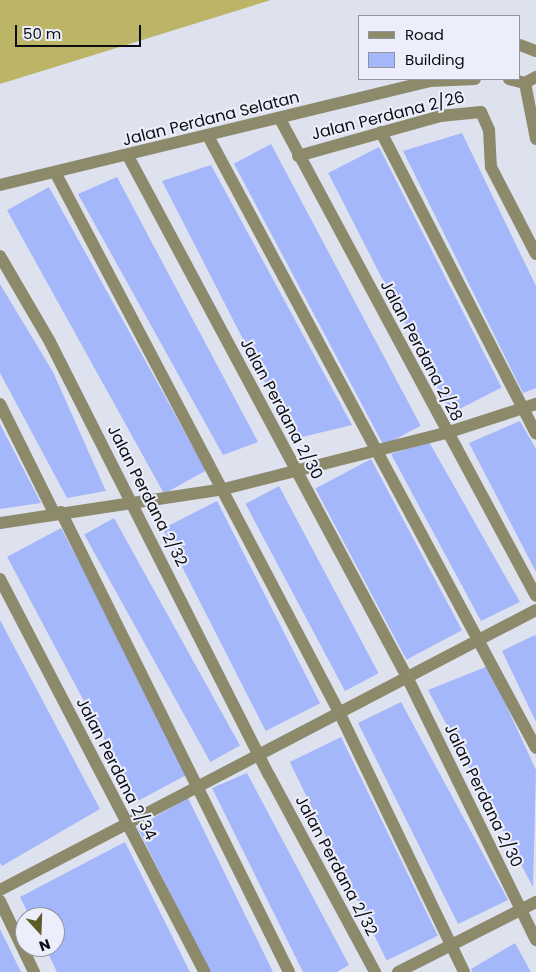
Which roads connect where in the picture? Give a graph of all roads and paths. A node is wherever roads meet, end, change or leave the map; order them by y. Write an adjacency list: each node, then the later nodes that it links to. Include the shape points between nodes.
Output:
1 (521, 45): 2 (street)
2 (535, 49)
3 (431, 80): 5 (street, Jalan Perdana Selatan)
4 (530, 80): 8 (street)
5 (280, 119): 7 (street, Jalan Perdana Selatan); 10 (street, Jalan Perdana 2/28)
6 (381, 132): 10 (street, Jalan Perdana 2/26); 13 (street, Jalan Perdana 2/26, via 467,110 481,112 489,130 491,167); 17 (street)
7 (208, 136): 9 (street, Jalan Perdana Selatan); 20 (street)
8 (536, 138)
9 (128, 156): 11 (street, Jalan Perdana Selatan); 21 (street, Jalan Perdana 2/30)
10 (298, 156): 18 (street, Jalan Perdana 2/28)
11 (55, 172): 12 (street, Jalan Perdana Selatan); 22 (street, via 79,226)
12 (0, 185)
13 (536, 254)
14 (0, 256): 23 (street, Jalan Perdana 2/32)
15 (0, 404): 24 (street)
16 (536, 404): 17 (street)
17 (523, 409): 18 (street); 19 (street)
18 (446, 432): 20 (street); 27 (street, Jalan Perdana 2/28)
19 (536, 433)
20 (375, 449): 21 (street); 29 (street)
21 (295, 471): 22 (street); 30 (street, Jalan Perdana 2/30)
22 (224, 489): 23 (street); 31 (street)
23 (134, 505): 24 (street); 33 (street, Jalan Perdana 2/32)
24 (58, 513): 25 (street); 34 (street)
25 (0, 523)
26 (0, 579): 35 (street, Jalan Perdana 2/34)
27 (536, 596)
28 (536, 610): 29 (street)
29 (479, 640): 30 (street); 32 (street)
30 (407, 677): 31 (street); 39 (street, Jalan Perdana 2/30)
31 (339, 712): 33 (street); 41 (street)
32 (536, 748)
33 (259, 754): 34 (street); 45 (street, Jalan Perdana 2/32)
34 (200, 785): 35 (street); 44 (street)
35 (126, 824): 36 (street); 43 (street, Jalan Perdana 2/34)
36 (0, 890)
37 (0, 901): 42 (street)
38 (536, 902): 39 (street)
39 (520, 910): 40 (street, Jalan Perdana 2/30); 41 (street)
40 (536, 940)
41 (450, 946): 46 (street); 47 (street)
42 (34, 972)
43 (205, 972)
44 (289, 972)
45 (375, 972)
46 (398, 972)
47 (464, 972)

